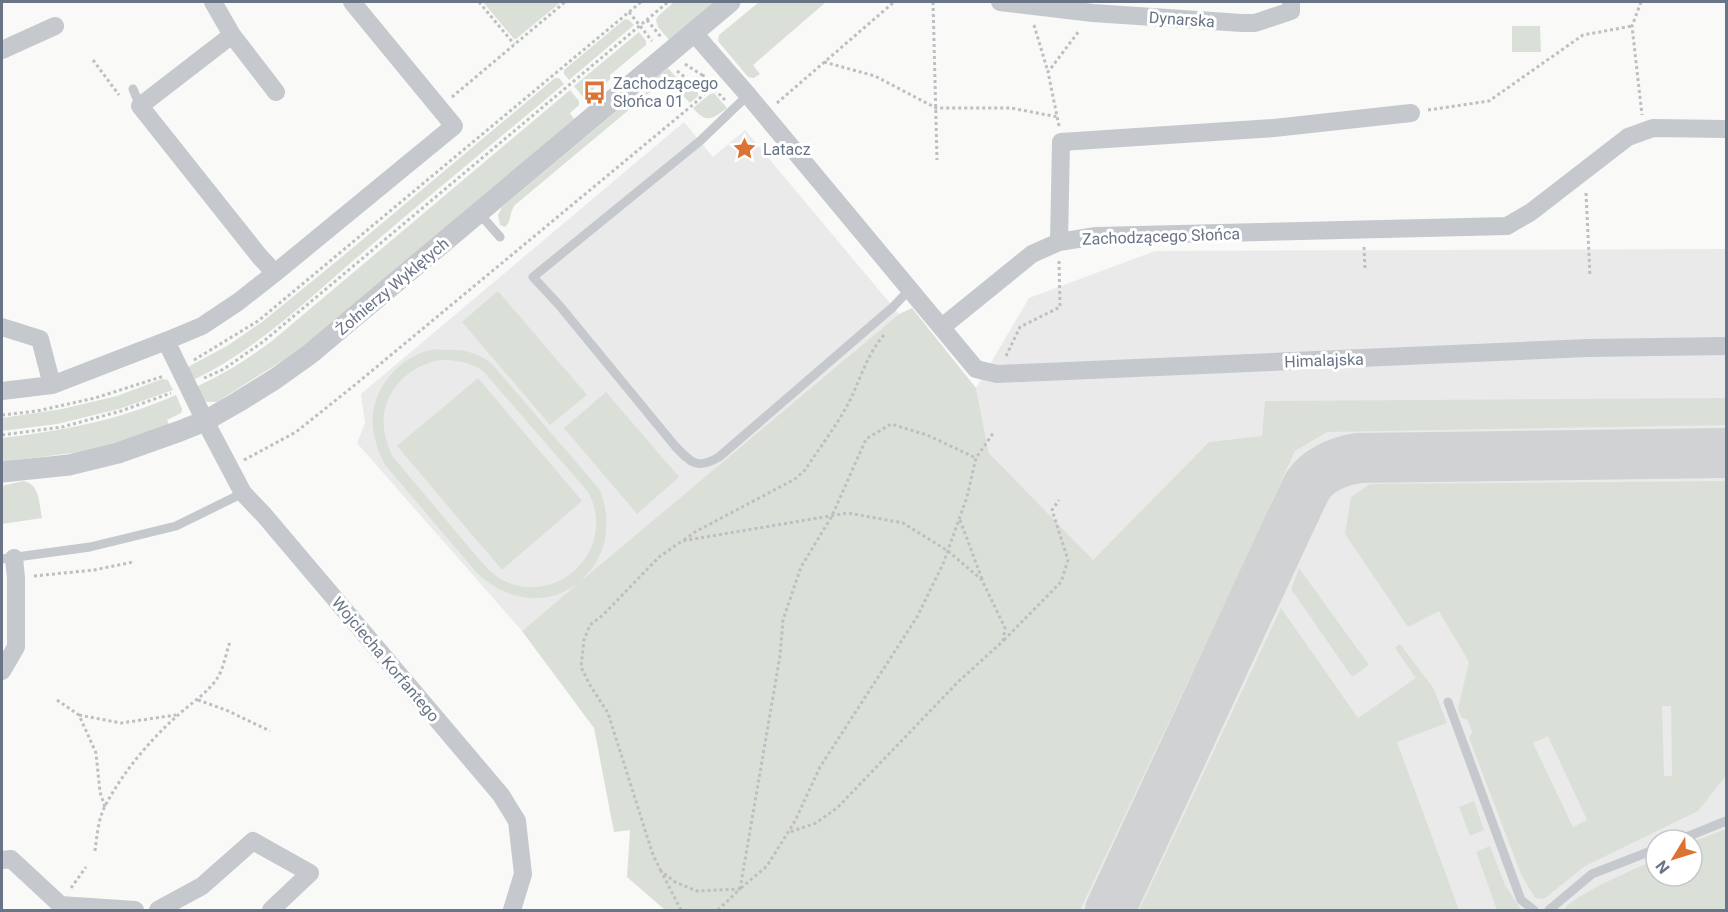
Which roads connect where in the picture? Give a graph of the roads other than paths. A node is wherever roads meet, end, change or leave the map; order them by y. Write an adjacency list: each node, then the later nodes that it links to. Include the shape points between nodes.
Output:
1 (213, 2): 8 (street)
2 (352, 2): 17 (street, via 454,126)
3 (730, 2): 7 (street, Żołnierzy Wyklętych)
4 (1000, 2): 5 (street, Dynarska, via 1242,23 1255,23)
5 (1291, 6)
6 (54, 26): 9 (street)
7 (693, 32): 11 (street); 14 (street, Żołnierzy Wyklętych)
8 (232, 35): 10 (street); 17 (street, via 136,98)
9 (2, 50)
10 (276, 92)
11 (748, 95): 18 (street); 18 (lane, via 715,127 533,277 688,460 698,464 708,464 718,457)
12 (1411, 113): 16 (street, via 1274,128 1061,142)
13 (1726, 129): 16 (street, Zachodzącego Słońca, via 1653,128 1628,137 1532,212 1507,226 1096,236)
14 (479, 213): 15 (lane); 25 (street, Żołnierzy Wyklętych, via 310,354)
15 (500, 237)
16 (1059, 242): 20 (street, Zachodzącego Słońca, via 1032,254)
17 (275, 273): 21 (street, via 202,326)
18 (910, 290): 20 (street)
19 (2, 327): 23 (street, via 40,339)
20 (942, 327): 22 (street, Himalajska, via 976,369 997,374 1588,348)
21 (166, 341): 23 (street); 25 (street, Wojciecha Korfantego)
22 (1726, 346)
23 (52, 385): 24 (street)
24 (2, 391)
25 (205, 421): 26 (street, Żołnierzy Wyklętych, via 118,453 69,465); 27 (street, Wojciecha Korfantego)
26 (2, 472)
27 (243, 493): 28 (lane, via 176,526 90,547); 39 (street, Wojciecha Korfantego, via 501,795 517,820 523,874)
28 (8, 558): 29 (street, via 16,578 16,647)
29 (2, 671)
30 (1448, 702): 40 (lane, via 1521,900)
31 (1726, 821): 32 (lane)
32 (1704, 830)
33 (1644, 854): 41 (lane, via 1592,874)
34 (4, 856): 35 (street)
35 (63, 908): 36 (street)
36 (135, 910)
37 (158, 910): 38 (street, via 202,885 253,841 310,873)
38 (271, 910)
39 (512, 910)
40 (1534, 910)
41 (1548, 910)

